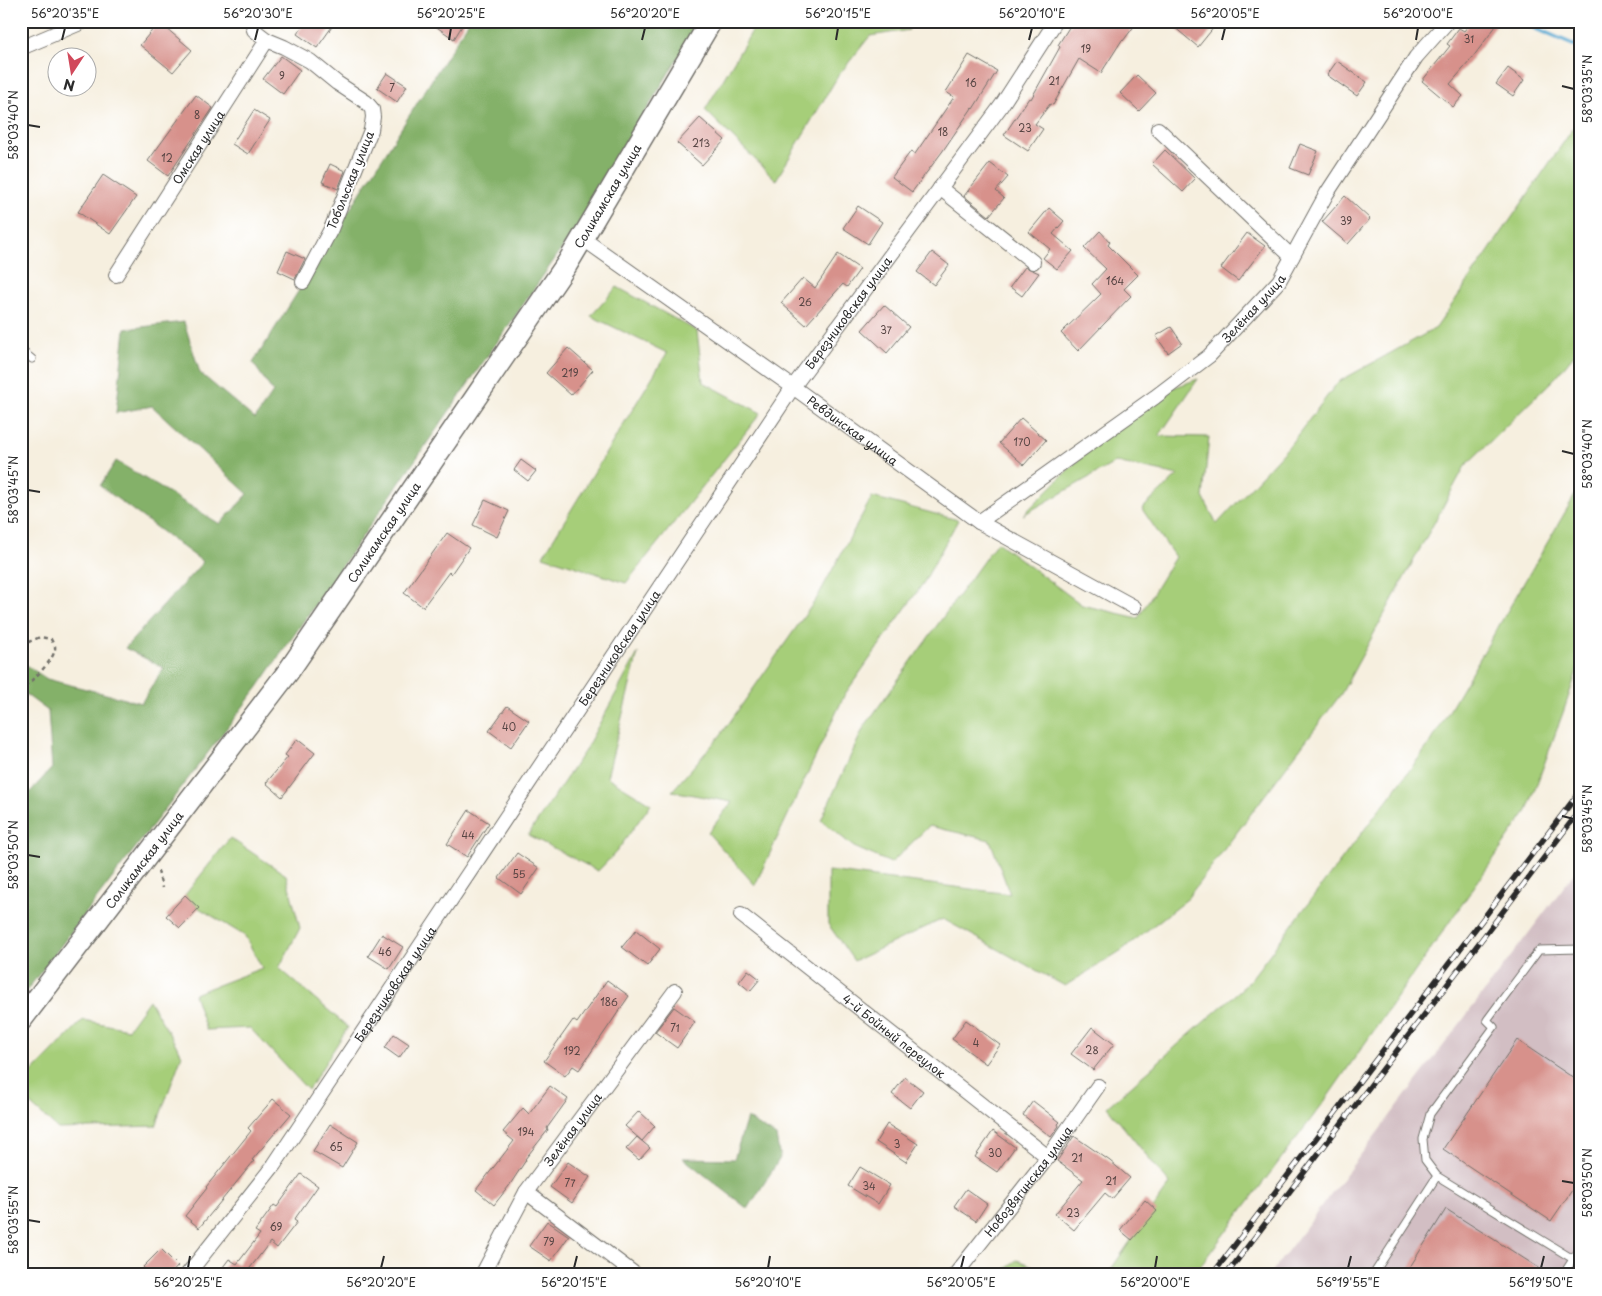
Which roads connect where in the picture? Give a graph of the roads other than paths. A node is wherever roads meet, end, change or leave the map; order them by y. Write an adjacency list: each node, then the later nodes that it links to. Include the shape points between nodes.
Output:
1 (84, 21): 7 (street)
2 (255, 21): 6 (street, via 254,30)
3 (711, 21): 10 (main road, Соликамская улица)
4 (1056, 21): 9 (street, Березниковская улица, via 1001,106)
5 (1448, 21): 11 (street, Зелёная улица, via 1416,57 1327,193)
6 (267, 40): 13 (street, Омская улица); 14 (street, Тобольская улица, via 310,61 372,109 371,130 331,229)
7 (21, 48)
8 (1158, 129): 11 (street)
9 (940, 188): 12 (street); 17 (street, Березниковская улица)
10 (582, 238): 17 (street, Ревдинская улица); 23 (main road, Соликамская улица, via 288,672)
11 (1292, 257): 18 (street, Зелёная улица, via 1278,281 1209,356)
12 (1034, 262)
13 (116, 275)
14 (303, 282)
15 (21, 350): 16 (lane)
16 (32, 359)
17 (794, 387): 18 (street, Ревдинская улица); 30 (street, Березниковская улица, via 274,1165)
18 (979, 522): 19 (street, Ревдинская улица)
19 (1134, 607)
20 (741, 915): 25 (street, 4-й Бойный переулок)
21 (1581, 949): 26 (lane, via 1539,950 1487,1020 1494,1027 1430,1114 1423,1139 1425,1160)
22 (675, 991): 27 (street, Зелёная улица)
23 (21, 1020)
24 (1098, 1086): 25 (street, Новозвягинская улица)
25 (1048, 1157): 33 (street, Новозвягинская улица)
26 (1437, 1176): 29 (lane); 34 (lane)
27 (526, 1192): 31 (street, Зелёная улица); 32 (street)
28 (1581, 1247): 29 (lane)
29 (1573, 1259): 35 (lane)
30 (187, 1275)
31 (482, 1275)
32 (636, 1275)
33 (955, 1275)
34 (1373, 1275)
35 (1564, 1275)

